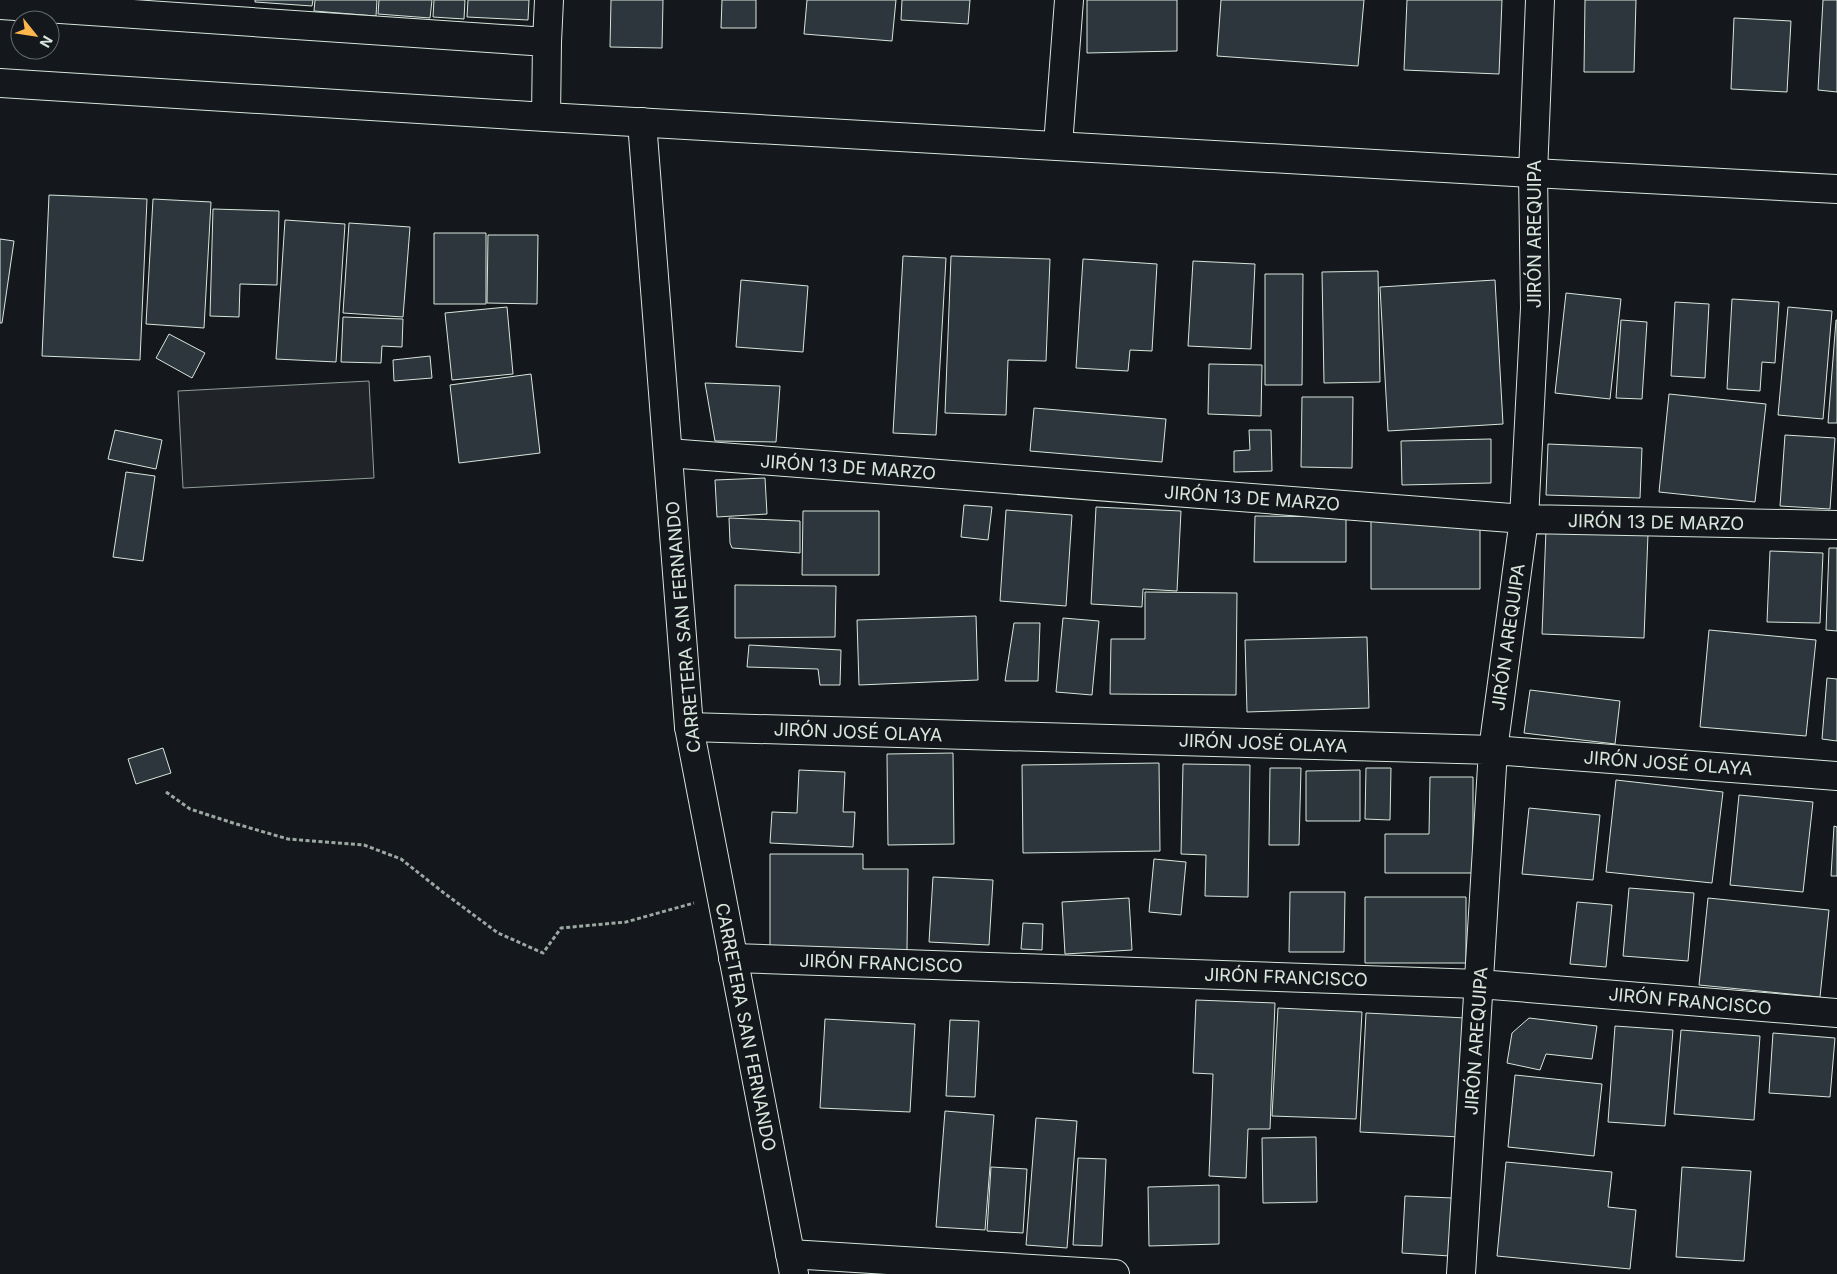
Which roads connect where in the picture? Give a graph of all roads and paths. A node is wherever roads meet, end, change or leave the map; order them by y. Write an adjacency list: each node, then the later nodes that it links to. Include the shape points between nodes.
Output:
1 (549, 0): 5 (main road)
2 (1069, 0): 9 (main road)
3 (1540, 0): 10 (main road, JIRÓN AREQUIPA)
4 (0, 5): 5 (main road)
5 (547, 42): 7 (main road)
6 (0, 83): 7 (main road)
7 (546, 117): 8 (main road)
8 (642, 122): 9 (main road); 12 (main road, CARRETERA SAN FERNANDO)
9 (1058, 145): 10 (main road)
10 (1533, 173): 11 (main road); 13 (main road, JIRÓN AREQUIPA, via 1535,308)
11 (1837, 189)
12 (668, 453): 13 (main road, JIRÓN 13 DE MARZO); 15 (main road, CARRETERA SAN FERNANDO)
13 (1524, 519): 14 (main road, JIRÓN 13 DE MARZO); 16 (main road, JIRÓN AREQUIPA)
14 (1837, 525)
15 (688, 727): 16 (main road, JIRÓN JOSÉ OLAYA); 19 (main road, CARRETERA SAN FERNANDO)
16 (1493, 750): 17 (main road, JIRÓN JOSÉ OLAYA); 21 (main road, JIRÓN AREQUIPA)
17 (1837, 776)
18 (166, 792): 19 (path, via 190,809 288,839 364,845 401,858 498,933 543,953 561,928 626,922)
19 (721, 896): 20 (main road, CARRETERA SAN FERNANDO)
20 (733, 958): 21 (main road, JIRÓN FRANCISCO); 23 (main road, CARRETERA SAN FERNANDO)
21 (1480, 984): 22 (main road, JIRÓN FRANCISCO); 25 (main road, JIRÓN AREQUIPA)
22 (1837, 1013)
23 (792, 1264): 24 (main road)
24 (1115, 1274)
25 (1461, 1274)

